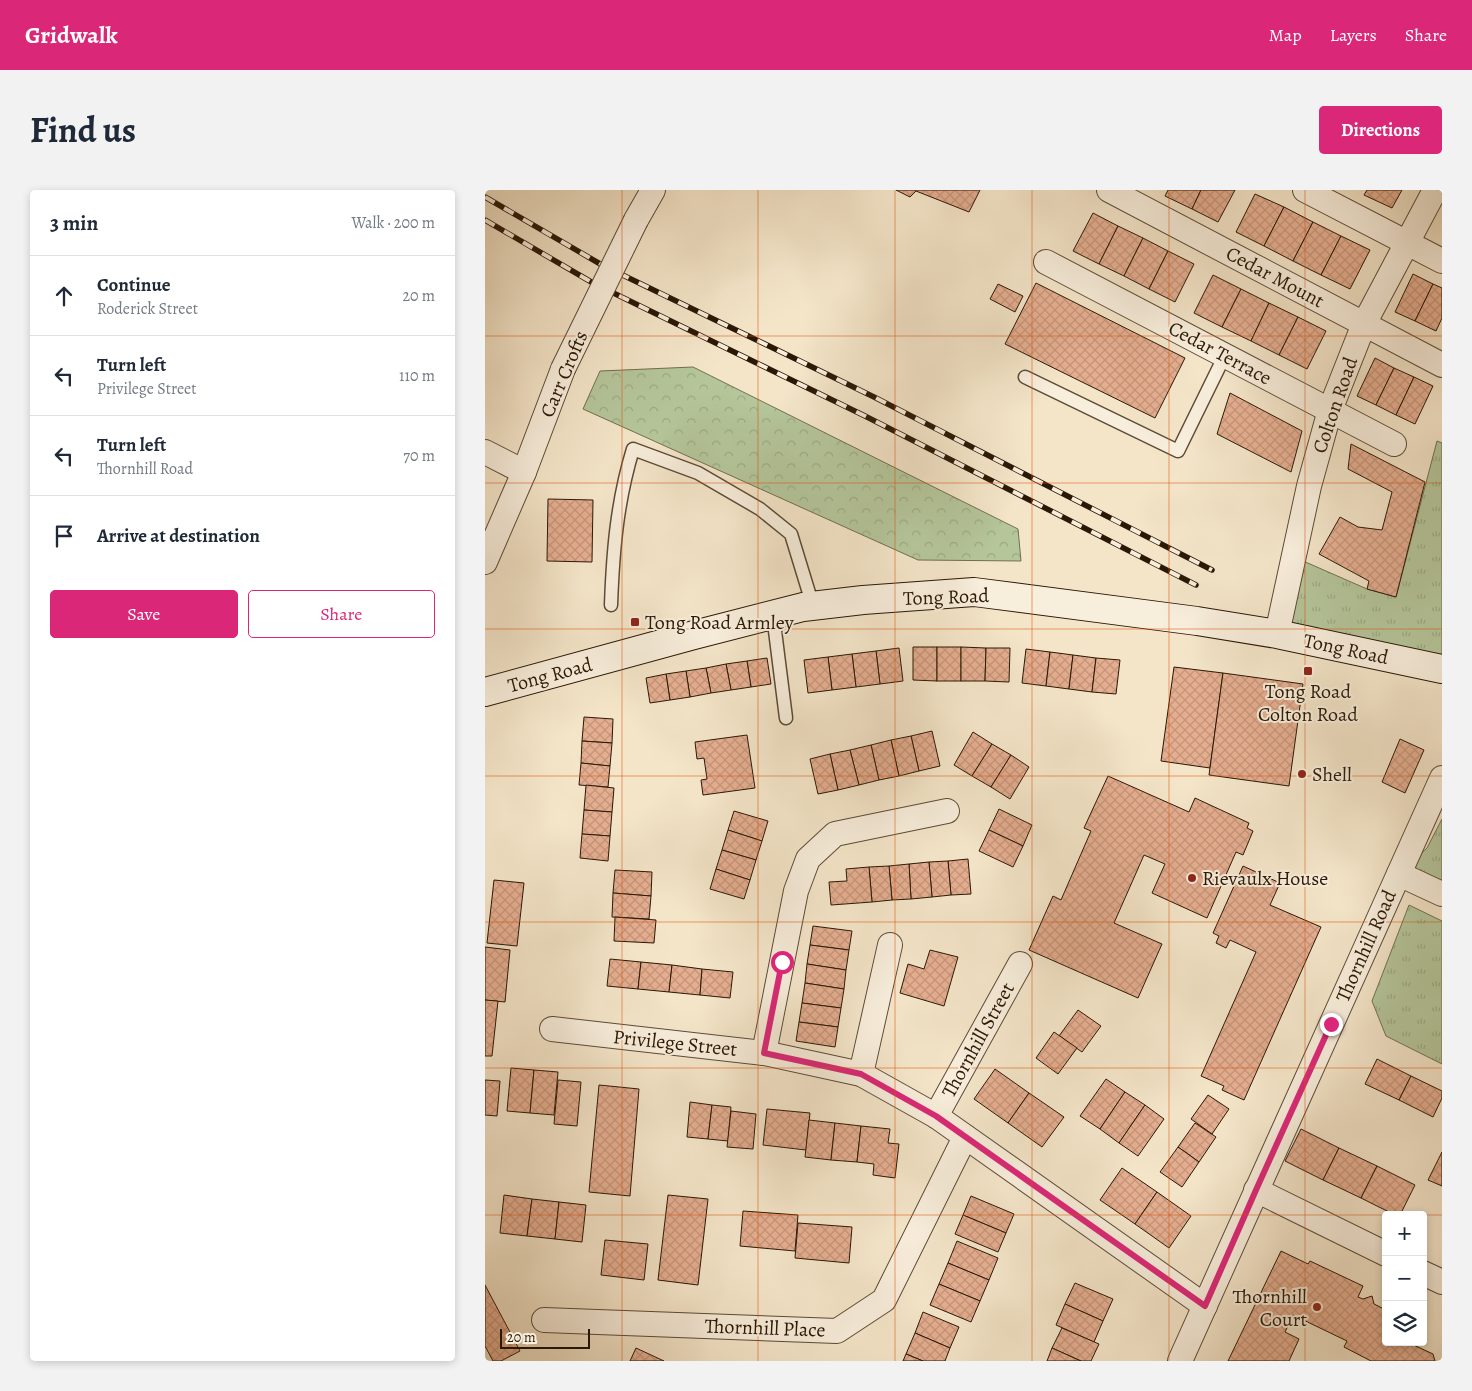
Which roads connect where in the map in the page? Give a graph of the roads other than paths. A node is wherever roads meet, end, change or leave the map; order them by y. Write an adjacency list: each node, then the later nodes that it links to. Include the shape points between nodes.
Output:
1 (653, 190): 15 (street, Carr Crofts, bridge, via 563,369)
2 (1109, 190): 8 (street, Cedar Mount)
3 (1305, 190): 5 (street)
4 (1435, 190): 5 (street, Colton Road)
5 (1407, 242): 6 (street); 8 (street, Colton Road)
6 (1442, 260)
7 (1046, 262): 9 (street, Cedar Terrace)
8 (1364, 324): 10 (street, Cedar Mount); 12 (street, Colton Road)
9 (1225, 355): 11 (lane, via 1178,451); 12 (street, Cedar Terrace)
10 (1442, 365)
11 (1025, 377)
12 (1330, 410): 13 (street, Cedar Terrace); 20 (street, Colton Road, via 1309,486)
13 (1394, 444)
14 (485, 452): 15 (street)
15 (525, 472): 16 (street, Carr Crofts)
16 (485, 562)
17 (611, 605): 18 (lane, via 619,507 633,449 698,473 760,509 791,534)
18 (813, 606): 19 (main road, Tong Road); 20 (main road, Tong Road, via 973,592)
19 (773, 615): 22 (main road, Tong Road); 23 (lane)
20 (1277, 634): 21 (main road, Tong Road)
21 (1442, 669)
22 (485, 692)
23 (786, 718)
24 (1442, 778): 26 (street, Thornhill Road)
25 (947, 811): 31 (street, via 835,834 808,859 796,891)
26 (1399, 874): 27 (street); 35 (street, Thornhill Road)
27 (1442, 894)
28 (890, 945): 32 (street)
29 (1020, 964): 33 (street, Thornhill Street)
30 (552, 1029): 31 (street, Privilege Street)
31 (764, 1053): 32 (street, Privilege Street)
32 (861, 1074): 33 (street, Privilege Street)
33 (936, 1116): 34 (street, Privilege Street)
34 (965, 1137): 39 (street, Privilege Street); 40 (street, Thornhill Place, via 884,1300 837,1331)
35 (1256, 1190): 36 (street); 39 (street, Thornhill Road)
36 (1382, 1252)
37 (1427, 1275): 38 (street)
38 (1442, 1282)
39 (1205, 1306): 41 (street, Thornhill Road)
40 (544, 1320)
41 (1180, 1361)

